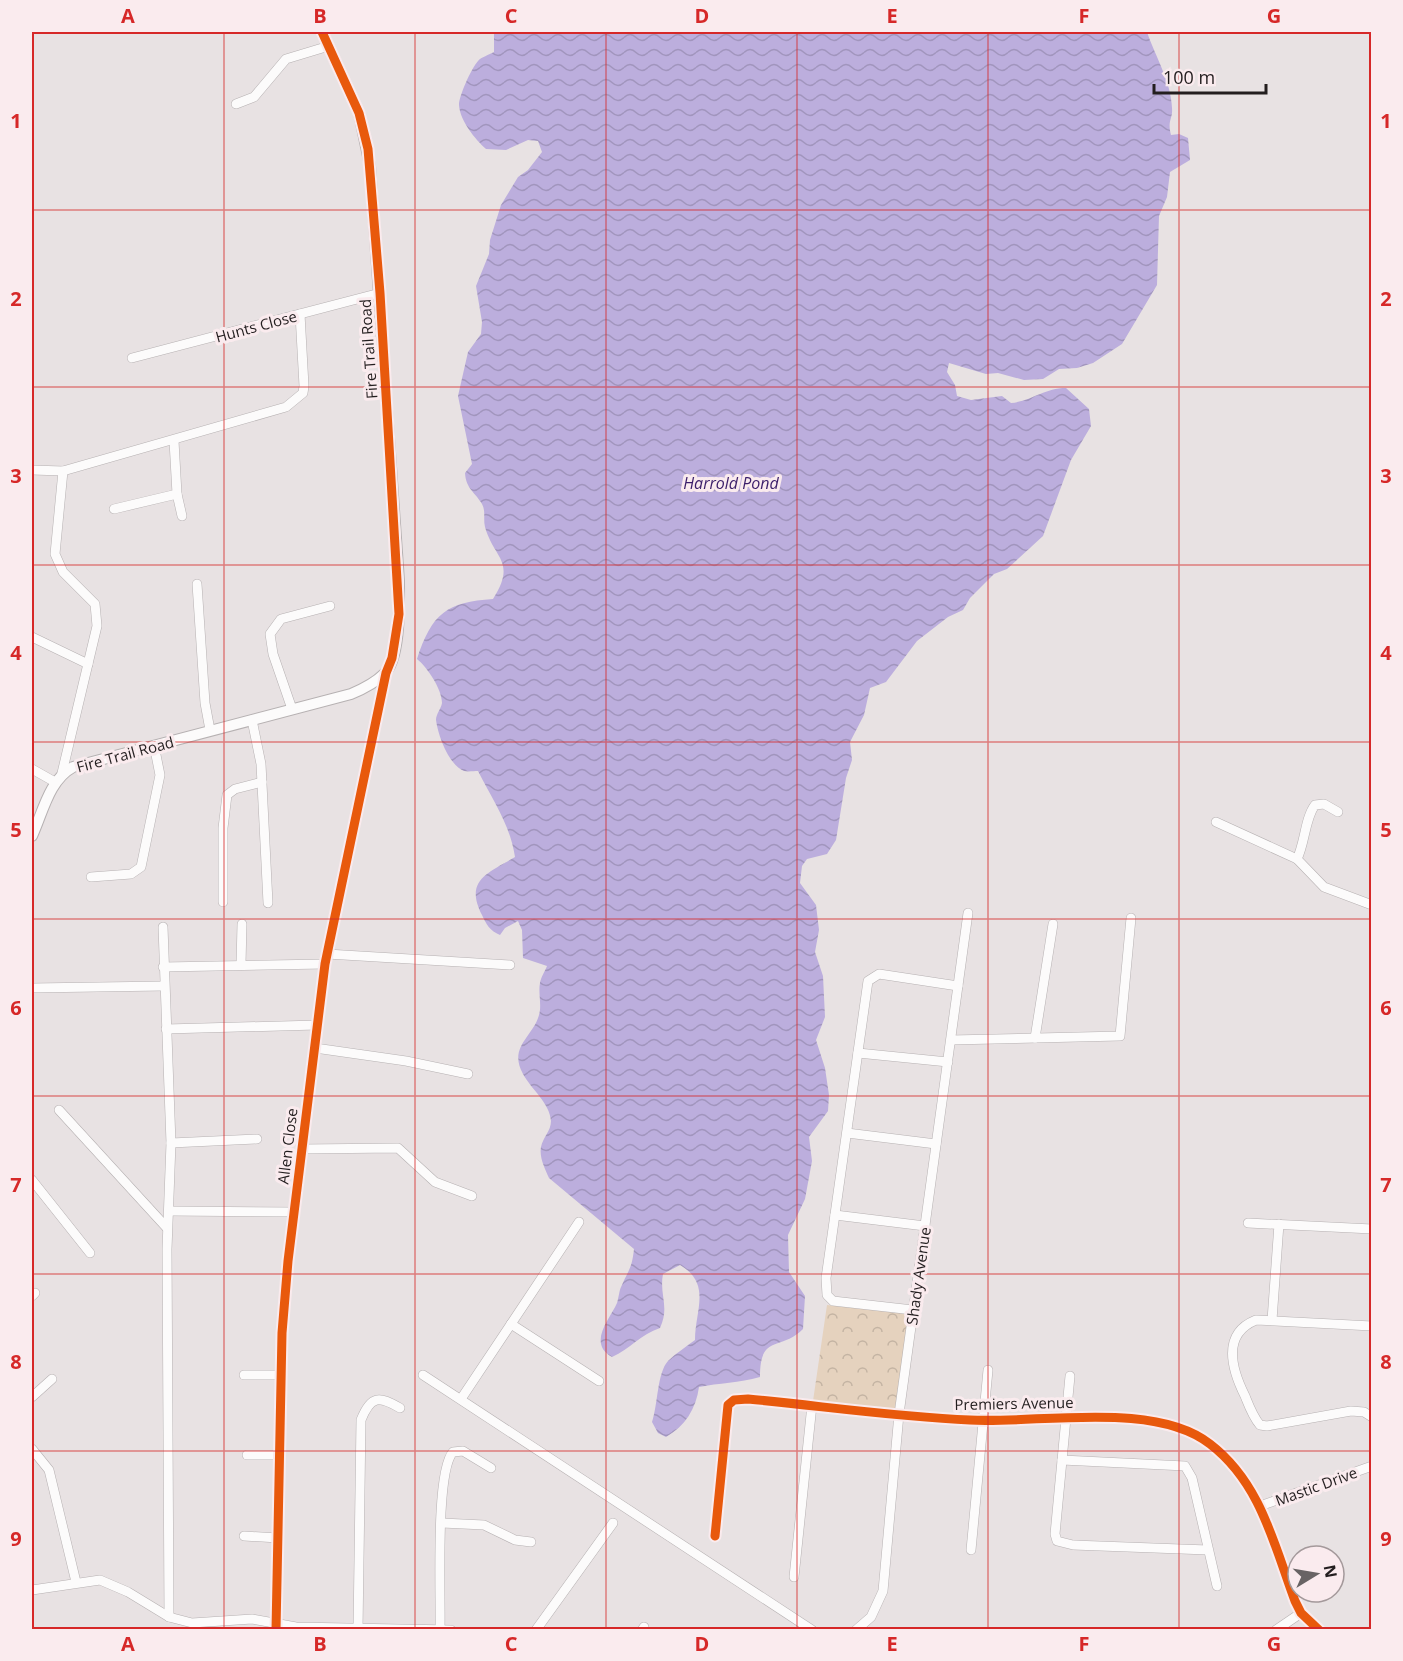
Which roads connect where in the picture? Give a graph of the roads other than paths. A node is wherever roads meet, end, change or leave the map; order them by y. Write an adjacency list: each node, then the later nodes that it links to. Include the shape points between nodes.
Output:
1 (322, 32): 2 (street, Fire Trail Road)
2 (330, 46): 3 (street, via 286,59 254,97); 4 (street, Fire Trail Road, via 365,131)
3 (236, 104)
4 (380, 293): 5 (street, Hunts Close); 17 (street, Fire Trail Road, via 399,581 399,614)
5 (300, 314): 6 (street, Hunts Close); 7 (street, via 304,386 295,402)
6 (132, 358)
7 (174, 441): 9 (street); 10 (street)
8 (32, 470): 9 (street)
9 (63, 471): 16 (street, via 56,554 63,572 95,604 97,626)
10 (177, 494): 11 (street); 12 (street)
11 (114, 509)
12 (182, 516)
13 (197, 584): 20 (street, via 204,703)
14 (330, 606): 18 (street, via 281,619 270,634)
15 (32, 637): 16 (street)
16 (88, 664): 23 (street)
17 (386, 673): 18 (street, Fire Trail Road, via 351,694); 38 (street, Allen Close)
18 (292, 709): 19 (street, Fire Trail Road)
19 (252, 720): 20 (street, Fire Trail Road); 24 (street)
20 (210, 730): 21 (street, Fire Trail Road)
21 (154, 745): 23 (street, Fire Trail Road, via 73,767); 29 (street, via 160,775 141,867 131,874)
22 (32, 769): 23 (street)
23 (58, 778): 27 (street)
24 (262, 782): 30 (street, via 227,795 223,828); 31 (street)
25 (1338, 812): 28 (street, via 1324,804 1315,806)
26 (1216, 822): 28 (street)
27 (32, 836)
28 (1298, 859): 32 (street, via 1324,887)
29 (91, 877)
30 (224, 902)
31 (268, 903)
32 (1371, 905)
33 (968, 913): 44 (street, Shady Avenue)
34 (1131, 918): 48 (street, via 1120,1036)
35 (242, 924): 39 (street)
36 (1053, 924): 48 (street)
37 (163, 927): 42 (street)
38 (327, 954): 40 (street, Allen Close); 41 (street)
39 (241, 964): 40 (street); 42 (street)
40 (325, 964): 46 (street, Allen Close)
41 (510, 965)
42 (163, 967): 43 (street)
43 (164, 986): 45 (street); 47 (street)
44 (958, 986): 49 (street, Shady Avenue); 51 (street, via 879,974 871,977)
45 (32, 988)
46 (317, 1026): 47 (street); 50 (street, Allen Close)
47 (166, 1029): 57 (street)
48 (1035, 1038): 49 (street)
49 (951, 1040): 52 (street, Shady Avenue)
50 (315, 1048): 53 (street); 59 (street, Allen Close)
51 (858, 1053): 52 (street); 55 (street)
52 (948, 1062): 58 (street, Shady Avenue)
53 (468, 1074)
54 (59, 1110): 69 (street)
55 (847, 1133): 58 (street); 64 (street)
56 (256, 1139): 57 (street)
57 (171, 1143): 62 (street)
58 (936, 1144): 68 (street, Shady Avenue)
59 (302, 1149): 61 (street, via 398,1148 435,1182); 63 (street, Allen Close)
60 (32, 1180): 71 (street)
61 (472, 1196)
62 (169, 1211): 63 (street); 69 (street)
63 (294, 1212): 78 (street, Allen Close)
64 (835, 1215): 68 (street); 72 (street, via 826,1278 829,1298)
65 (579, 1222): 74 (street)
66 (1248, 1223): 67 (street)
67 (1279, 1224): 70 (street); 73 (street)
68 (925, 1226): 72 (street, Shady Avenue)
69 (167, 1228): 111 (street)
70 (1371, 1229)
71 (90, 1253)
72 (913, 1310): 87 (street, Shady Avenue)
73 (1272, 1320): 75 (street); 89 (street, via 1256,1320 1245,1326 1236,1337 1231,1354 1237,1380 1260,1425 1351,1411)
74 (511, 1324): 82 (street); 84 (street)
75 (1371, 1326)
76 (988, 1370): 90 (street)
77 (244, 1375): 78 (street)
78 (281, 1375): 93 (street, Allen Close)
79 (423, 1375): 84 (street)
80 (1070, 1376): 88 (street)
81 (52, 1379): 83 (street)
82 (599, 1381)
83 (32, 1397)
84 (461, 1399): 116 (street)
85 (812, 1405): 87 (street, Premiers Avenue); 101 (street, Premiers Avenue, via 748,1399 730,1403); 106 (street)
86 (400, 1408): 113 (street, via 383,1399 375,1400 361,1420)
87 (899, 1414): 90 (street, Premiers Avenue); 117 (street, Shady Avenue, via 883,1591 871,1617)
88 (1066, 1417): 90 (street, Premiers Avenue); 94 (street); 97 (street, Premiers Avenue, via 1126,1419 1185,1430 1211,1444 1229,1462)
89 (1371, 1417)
90 (983, 1421): 104 (street)
91 (32, 1449): 107 (street, via 49,1470)
92 (247, 1455): 93 (street)
93 (279, 1455): 102 (street, Allen Close)
94 (1062, 1460): 105 (street, via 1185,1466 1192,1478); 105 (street, via 1055,1534 1058,1541 1073,1545)
95 (1371, 1466): 97 (street, Mastic Drive)
96 (491, 1468): 98 (street, via 463,1451 453,1452 444,1471)
97 (1260, 1506): 110 (street, Premiers Avenue)
98 (442, 1523): 103 (street, via 484,1525 515,1540); 114 (street)
99 (613, 1523): 115 (street)
100 (244, 1536): 102 (street)
101 (715, 1536)
102 (278, 1538): 112 (street, Allen Close)
103 (531, 1542)
104 (971, 1550)
105 (1208, 1550): 108 (street)
106 (794, 1576)
107 (75, 1582): 109 (street); 111 (street, via 100,1580 115,1585)
108 (1217, 1586)
109 (32, 1590)
110 (1301, 1613): 118 (street); 119 (street, Premiers Avenue)
111 (169, 1617): 112 (street, via 192,1623 252,1619)
112 (276, 1626): 113 (street)
113 (358, 1628): 114 (street)
114 (444, 1629)
115 (536, 1629)
116 (812, 1629)
117 (856, 1629)
118 (1276, 1629)
119 (1319, 1629)

